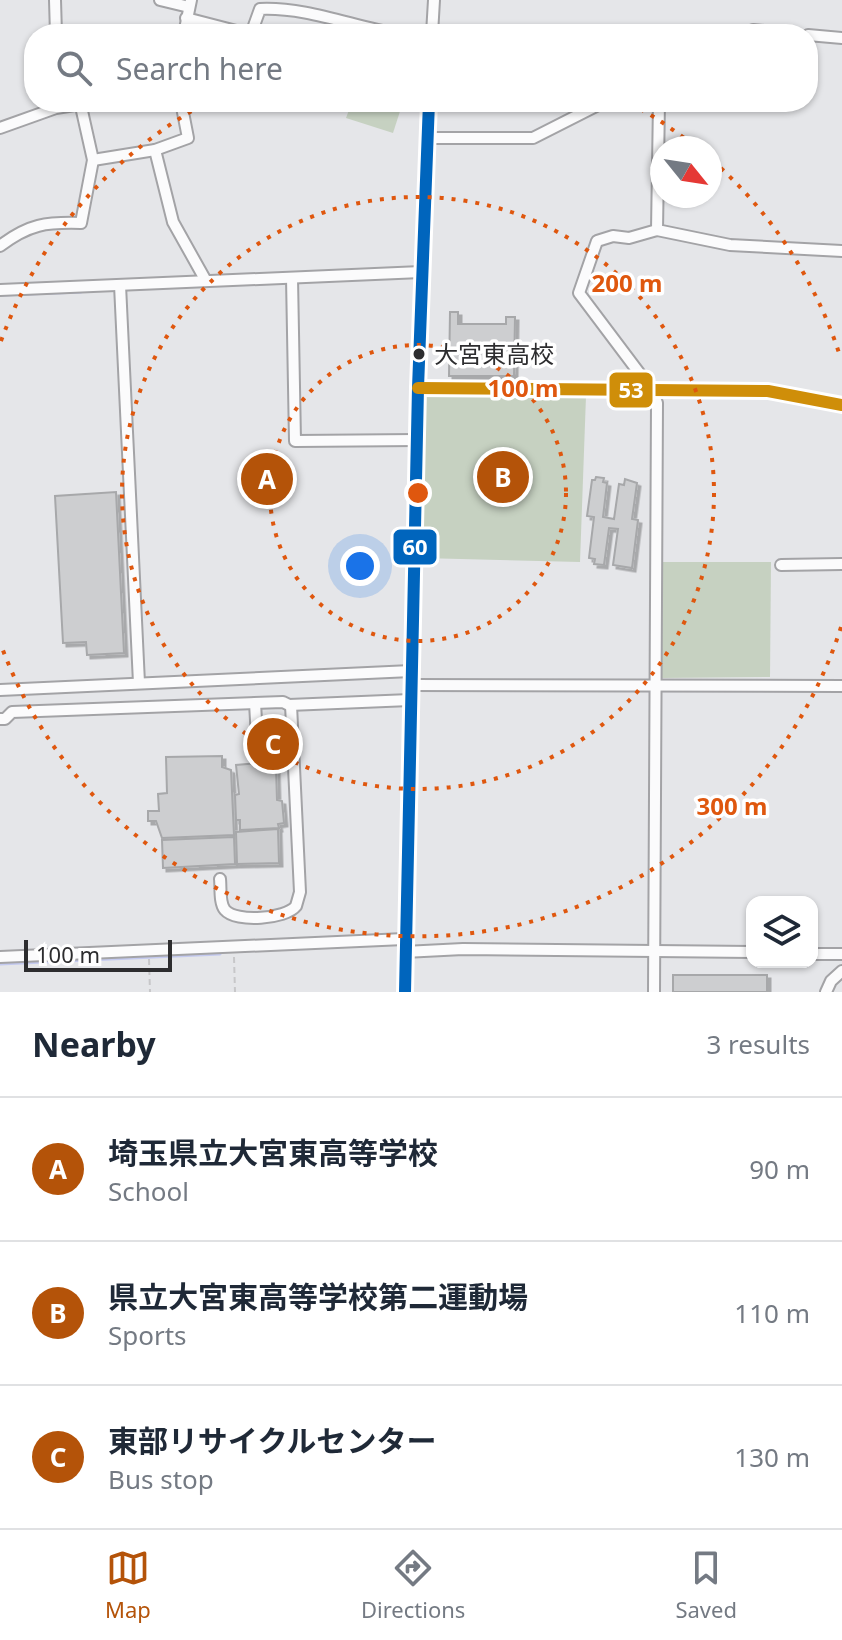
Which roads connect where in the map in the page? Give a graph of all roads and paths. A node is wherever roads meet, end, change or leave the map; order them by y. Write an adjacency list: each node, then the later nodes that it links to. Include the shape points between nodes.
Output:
1 (55, 0): 5 (street)
2 (160, 0): 4 (street)
3 (434, 0): 9 (street)
4 (189, 8): 6 (street)
5 (56, 24)
6 (226, 24)
7 (253, 24): 8 (street, via 260,9 276,8)
8 (355, 24)
9 (433, 24)
10 (818, 36): 11 (street)
11 (842, 38)
12 (46, 112): 18 (street)
13 (82, 112): 21 (street)
14 (183, 112): 20 (street, via 188,138)
15 (428, 112): 19 (street)
16 (584, 112): 19 (street, via 533,138)
17 (659, 112): 22 (street)
18 (0, 128)
19 (427, 138): 25 (street)
20 (155, 150): 21 (street); 27 (street, via 173,222)
21 (93, 160): 23 (street, via 81,223 44,222)
22 (657, 230): 24 (street, via 730,245); 31 (street, via 597,241 579,293)
23 (0, 246)
24 (842, 251)
25 (421, 272): 26 (street); 30 (street)
26 (292, 278): 27 (street); 33 (street, via 295,441)
27 (206, 281): 28 (street)
28 (120, 285): 29 (street); 37 (street)
29 (0, 290)
30 (418, 388): 31 (street); 33 (street)
31 (652, 390): 32 (street, via 768,391); 39 (street, via 657,403)
32 (842, 405)
33 (417, 440): 36 (street)
34 (842, 564): 35 (street)
35 (781, 565)
36 (411, 671): 37 (street); 38 (street)
37 (139, 683): 41 (street)
38 (411, 685): 39 (street); 42 (street)
39 (653, 686): 40 (street); 51 (street)
40 (842, 686)
41 (0, 690)
42 (410, 700): 44 (street); 48 (street)
43 (255, 703): 44 (street); 45 (street, via 12,712); 46 (street, via 258,755)
44 (291, 705): 46 (street)
45 (0, 719)
46 (293, 753): 47 (street, via 300,892 296,906 285,915 237,916 222,905)
47 (220, 879)
48 (404, 939): 49 (street); 52 (street)
49 (233, 946): 50 (street); 59 (path)
50 (149, 950): 56 (street); 58 (path)
51 (654, 950): 52 (street); 53 (street); 61 (street)
52 (404, 952): 60 (street)
53 (746, 952)
54 (818, 954): 55 (street)
55 (842, 954)
56 (0, 957)
57 (842, 971): 62 (street)
58 (150, 992)
59 (235, 992)
60 (405, 992)
61 (654, 992)
62 (826, 992)

